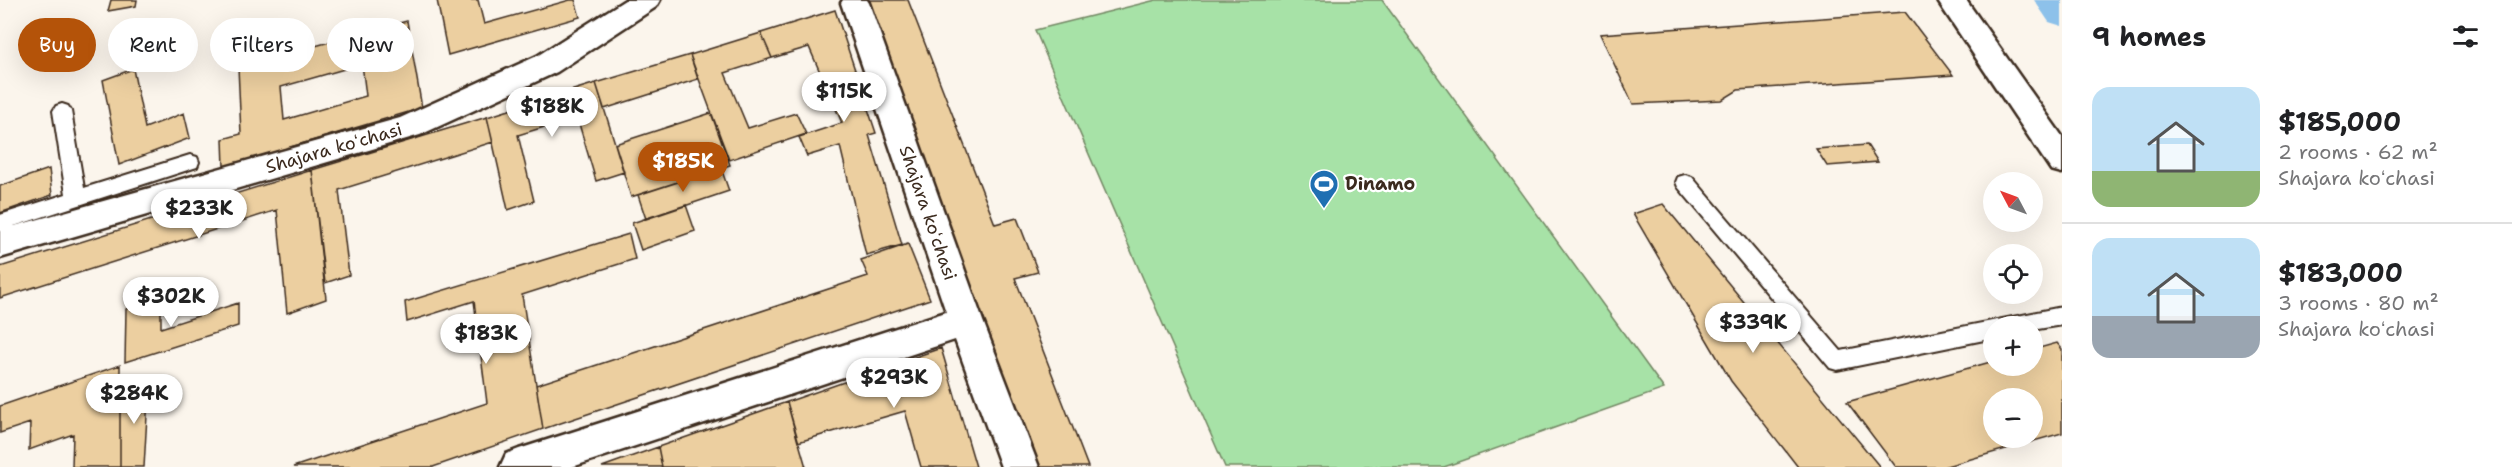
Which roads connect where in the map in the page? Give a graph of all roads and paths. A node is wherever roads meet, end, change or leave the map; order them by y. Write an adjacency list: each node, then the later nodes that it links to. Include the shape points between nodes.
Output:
1 (646, 0): 9 (street, Shajara koʻchasi, via 547,64 409,127)
2 (1951, 0): 5 (street)
3 (855, 3): 12 (street, Shajara koʻchasi)
4 (62, 111): 8 (lane)
5 (2062, 161)
6 (190, 162): 8 (lane)
7 (1684, 182): 13 (lane, via 1837,361)
8 (76, 199): 9 (lane, via 5,221)
9 (1, 244)
10 (2062, 316): 11 (lane)
11 (2043, 319)
12 (966, 321): 14 (street); 15 (street, Shajara koʻchasi)
13 (1983, 331)
14 (519, 467)
15 (1020, 467)

